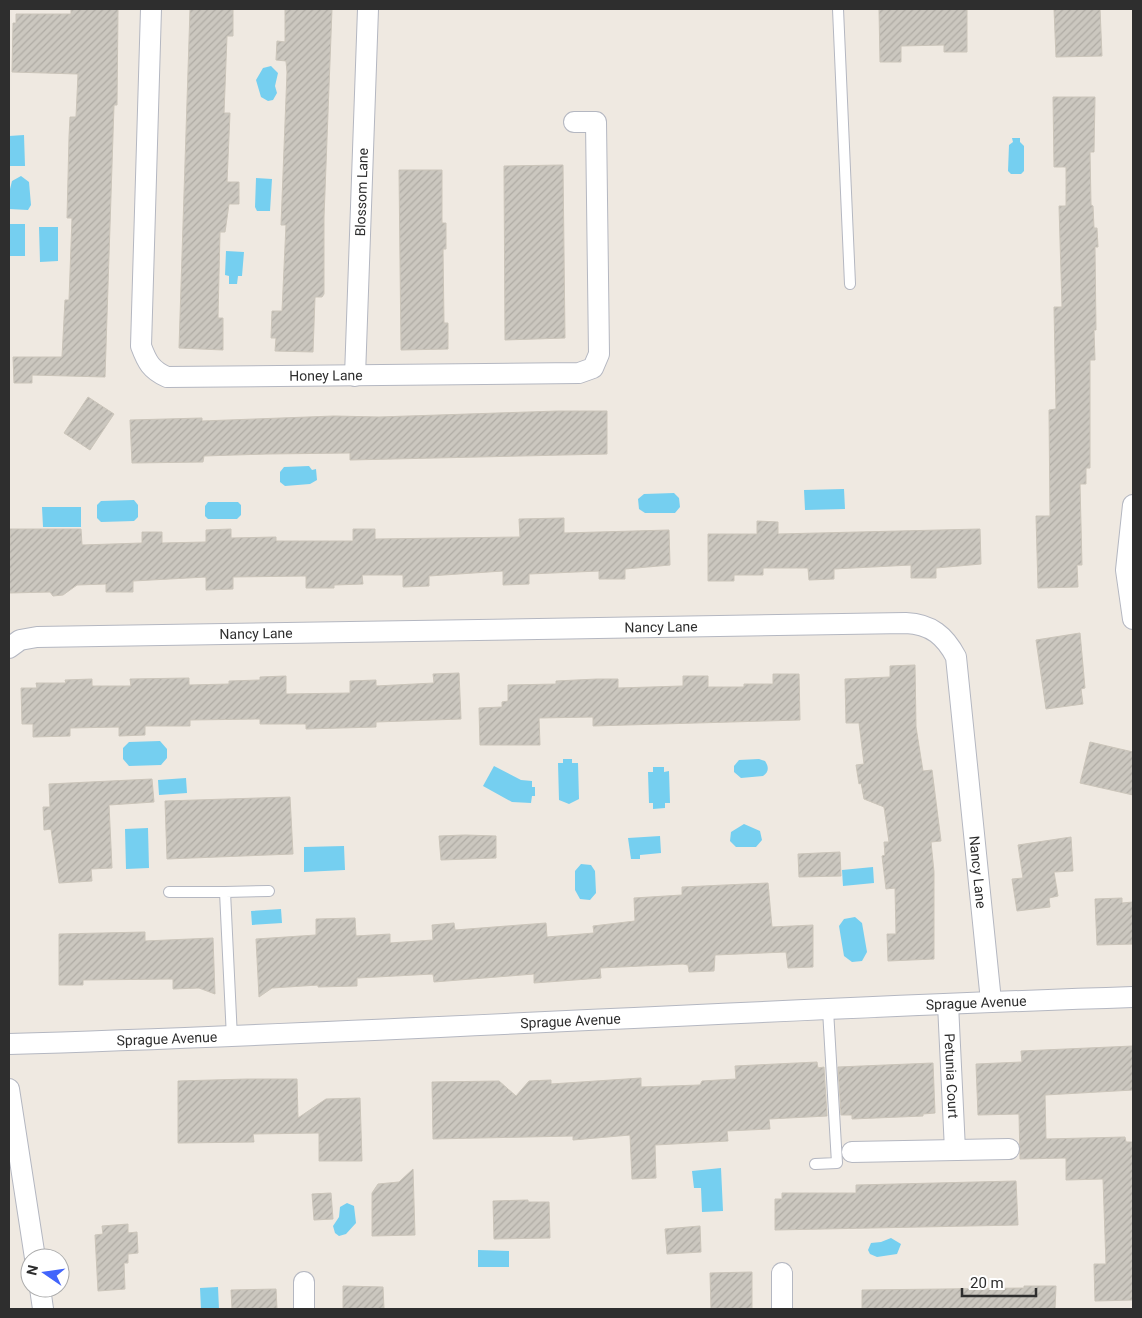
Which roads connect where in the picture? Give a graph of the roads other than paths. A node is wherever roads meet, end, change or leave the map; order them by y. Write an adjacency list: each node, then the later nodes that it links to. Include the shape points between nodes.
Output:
1 (151, 9): 6 (street, Honey Lane, via 141,346 146,360 153,370 167,377)
2 (368, 9): 6 (street, Blossom Lane)
3 (838, 9): 5 (lane)
4 (574, 122): 6 (street, Honey Lane, via 596,122 599,354 593,368 579,373)
5 (850, 284)
6 (355, 376)
7 (1133, 505): 8 (street, via 1126,570)
8 (1133, 619)
9 (9, 648): 14 (street, Nancy Lane, via 20,640 37,637 922,625 946,640 956,657)
10 (269, 891): 12 (lane)
11 (169, 892): 12 (lane)
12 (225, 892): 17 (lane)
13 (1133, 997): 14 (street, Sprague Avenue)
14 (991, 1001): 15 (street, Sprague Avenue)
15 (948, 1004): 16 (street, Sprague Avenue); 21 (street, Petunia Court)
16 (828, 1010): 17 (street, Sprague Avenue); 23 (lane, via 837,1164)
17 (232, 1038): 18 (street, Sprague Avenue)
18 (9, 1044)
19 (9, 1090): 24 (street)
20 (1008, 1149): 21 (street)
21 (955, 1150): 22 (street)
22 (852, 1152)
23 (815, 1164)
24 (33, 1248)
25 (782, 1273): 28 (street)
26 (304, 1282): 27 (street)
27 (304, 1309)
28 (782, 1309)

